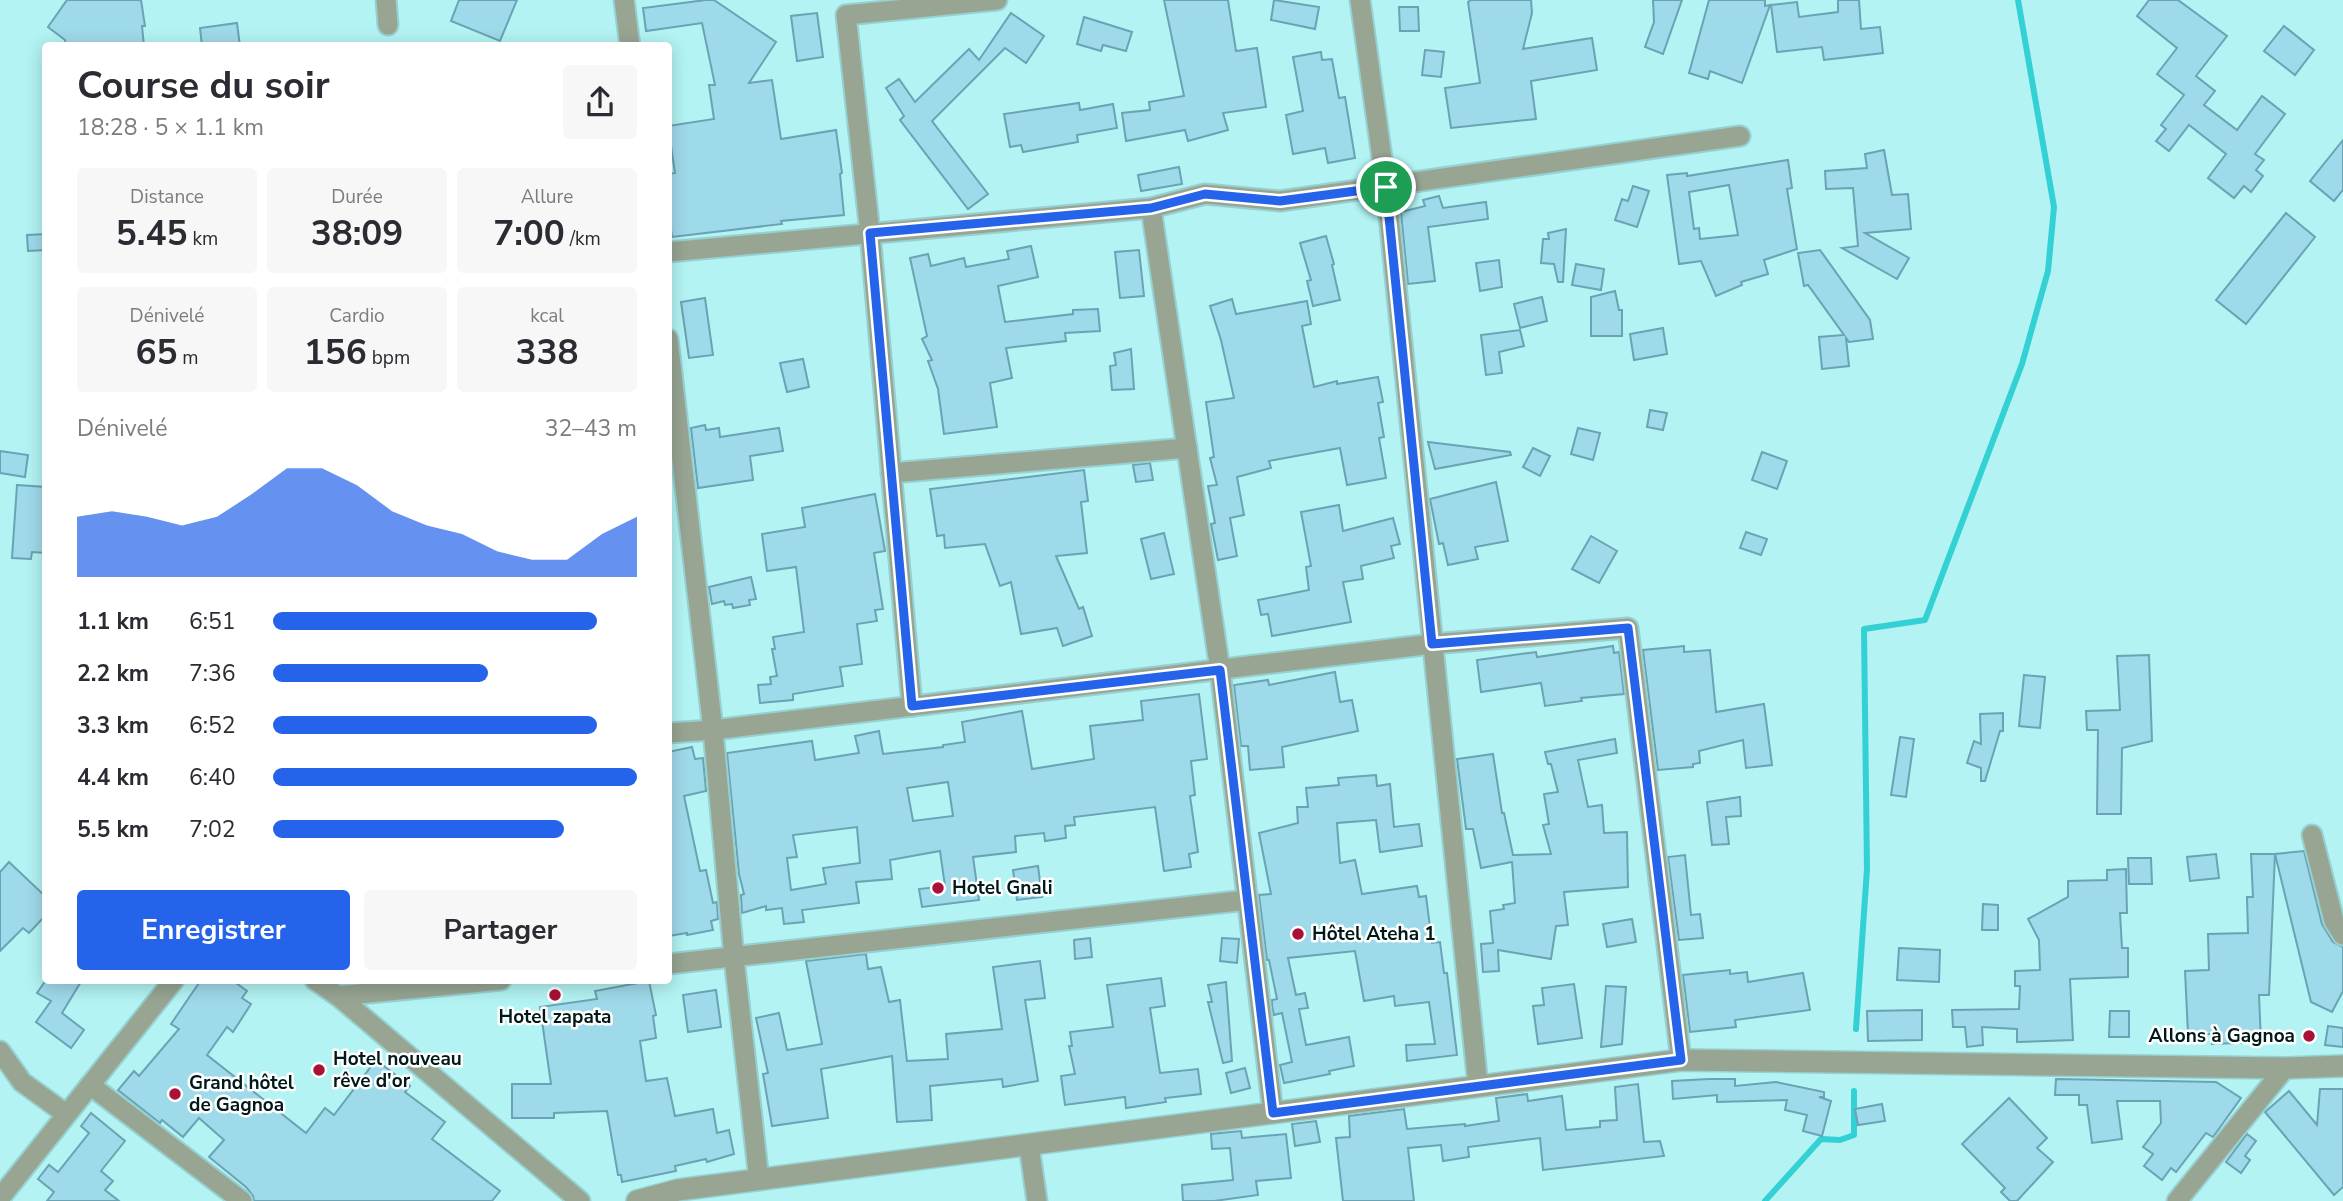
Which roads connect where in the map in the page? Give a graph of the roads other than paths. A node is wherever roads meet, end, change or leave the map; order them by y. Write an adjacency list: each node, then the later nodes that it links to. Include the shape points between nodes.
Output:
1 (386, 0): 5 (street)
2 (624, 0): 6 (street)
3 (998, 0): 10 (street, via 846,15)
4 (1360, 0): 8 (street)
5 (388, 25)
6 (629, 42)
7 (1740, 136): 8 (street)
8 (1386, 187): 9 (street, via 1280,201 1205,194); 15 (street)
9 (1151, 208): 10 (street); 13 (street)
10 (870, 233): 11 (street); 14 (street)
11 (672, 252)
12 (672, 374): 18 (street)
13 (1187, 448): 14 (street); 16 (street)
14 (891, 473): 17 (street)
15 (1432, 644): 16 (street); 30 (street, via 1628,628); 34 (street)
16 (1220, 670): 17 (street); 21 (street)
17 (912, 706): 18 (street)
18 (713, 730): 19 (street); 23 (street)
19 (672, 733)
20 (2312, 835): 22 (street, via 2334,921)
21 (1247, 900): 23 (street); 35 (street)
22 (2343, 935)
23 (734, 958): 24 (street); 38 (street)
24 (672, 964)
25 (171, 984): 33 (street)
26 (320, 984): 28 (street)
27 (460, 984): 28 (street)
28 (338, 996): 41 (street)
29 (0, 1051): 36 (street, via 22,1082)
30 (1681, 1060): 32 (street); 34 (street)
31 (2343, 1066): 32 (street)
32 (2285, 1068): 44 (street)
33 (90, 1085): 36 (street); 40 (street)
34 (1478, 1087): 35 (street)
35 (1273, 1113): 37 (street)
36 (66, 1114): 39 (street)
37 (1029, 1146): 38 (street); 43 (street)
38 (759, 1180): 42 (street, via 678,1190)
39 (0, 1198)
40 (242, 1201)
41 (580, 1201)
42 (637, 1201)
43 (1037, 1201)
44 (2178, 1201)

